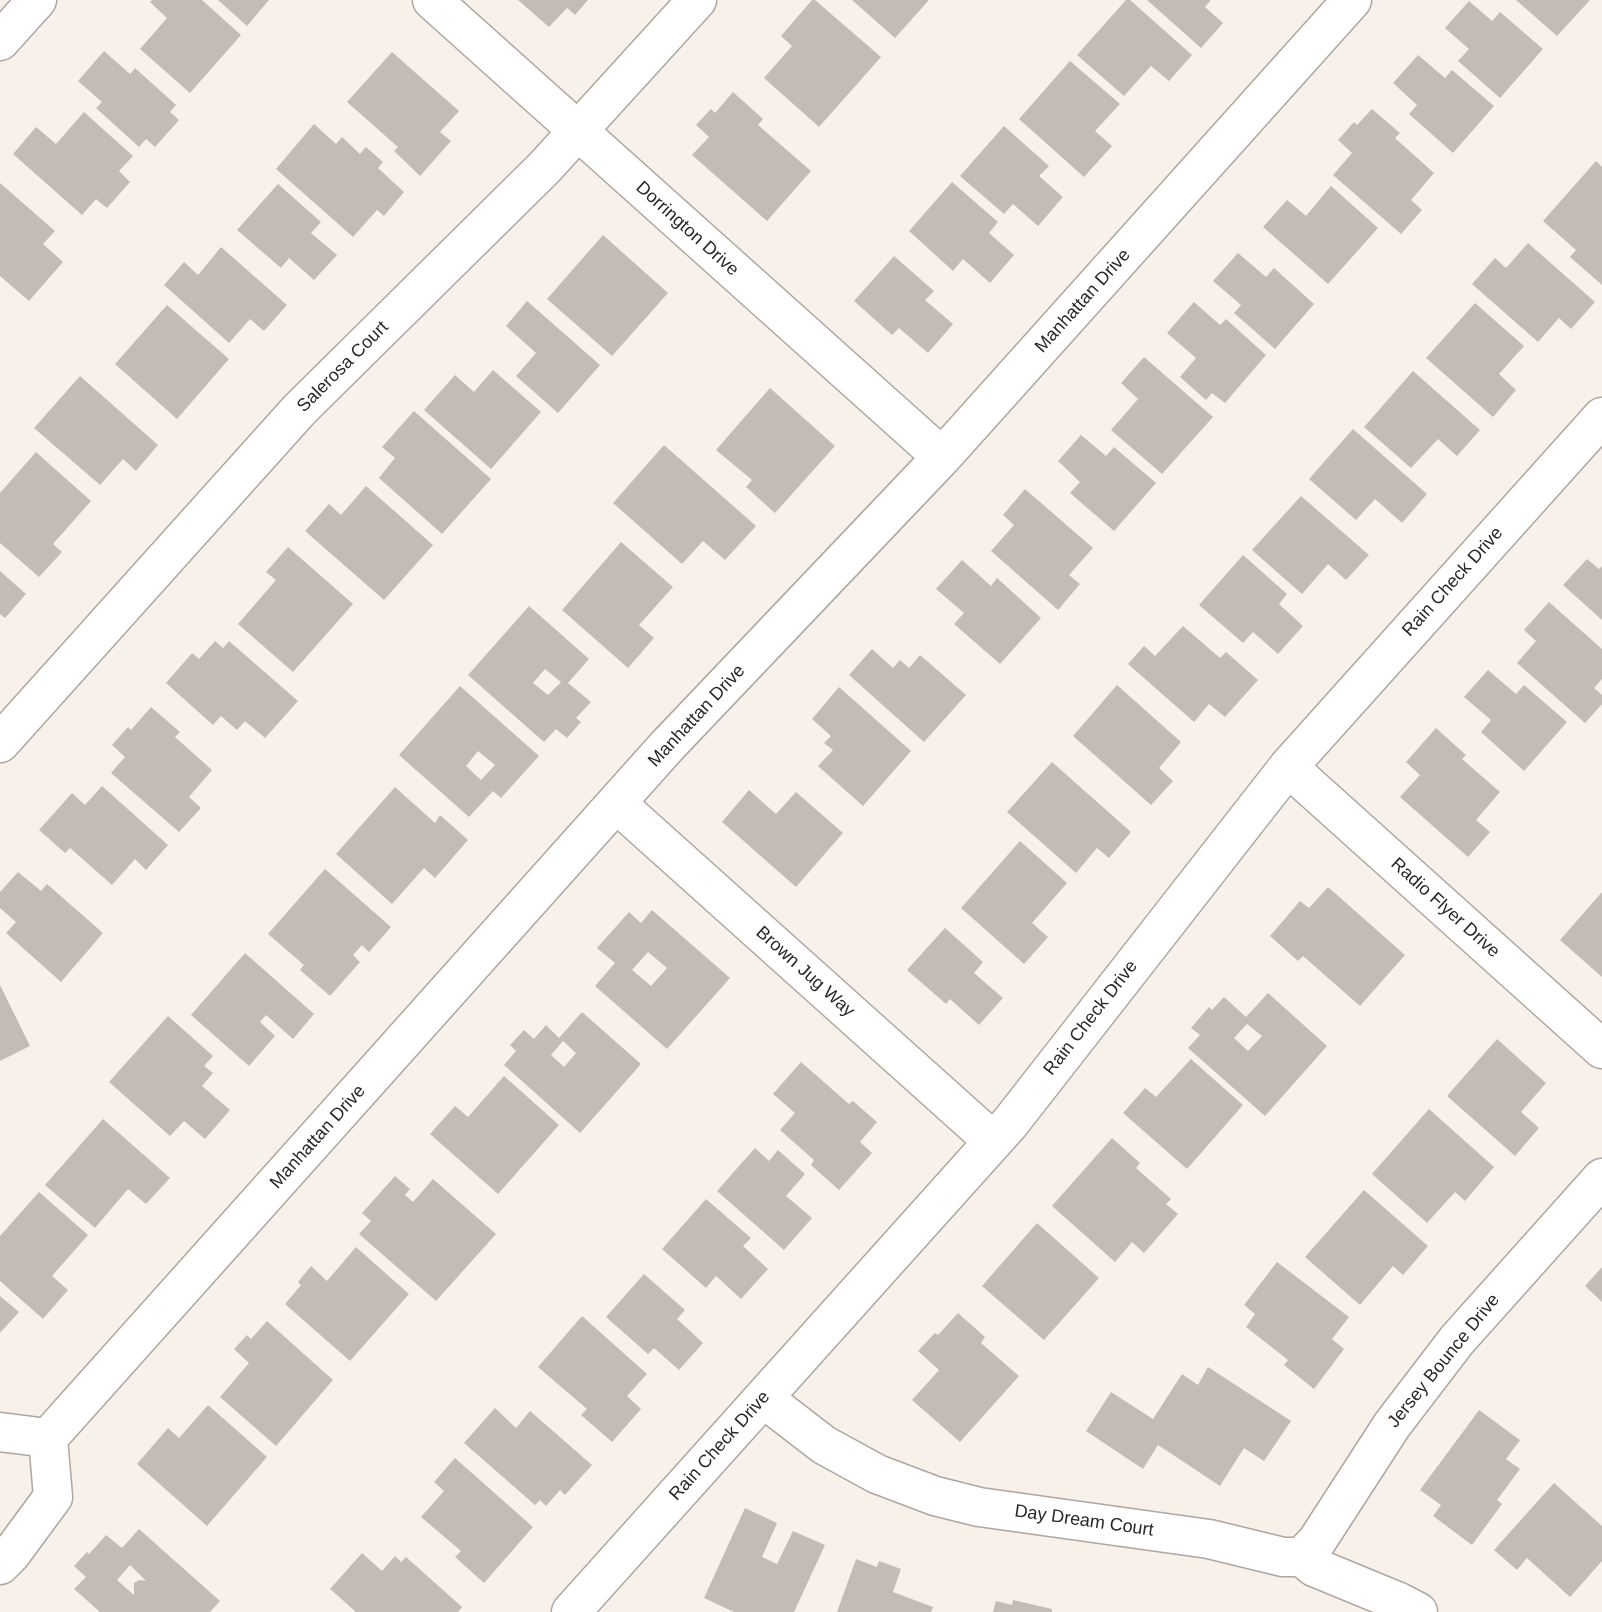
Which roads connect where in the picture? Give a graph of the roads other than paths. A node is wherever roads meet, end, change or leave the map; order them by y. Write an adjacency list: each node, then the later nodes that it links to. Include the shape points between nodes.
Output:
1 (37, 0): 5 (street)
2 (432, 0): 6 (street, Dorrington Drive)
3 (697, 0): 6 (street, Salerosa Court)
4 (1352, 0): 8 (street, Manhattan Drive)
5 (0, 41)
6 (579, 132): 8 (street, Dorrington Drive); 9 (street, Salerosa Court, via 300,409)
7 (1602, 417): 10 (street, Rain Check Drive)
8 (942, 457): 11 (street, Manhattan Drive)
9 (0, 743)
10 (1288, 767): 12 (street, Radio Flyer Drive); 13 (street, Rain Check Drive)
11 (616, 803): 13 (street, Brown Jug Way); 17 (street, Manhattan Drive)
12 (1602, 1049)
13 (993, 1141): 15 (street, Rain Check Drive)
14 (1602, 1178): 18 (street, Jersey Bounce Drive, via 1457,1340)
15 (763, 1398): 18 (street, Day Dream Court, via 824,1444 877,1474 935,1496 979,1507 1209,1539 1283,1557); 20 (street, Rain Check Drive)
16 (0, 1432): 17 (street)
17 (48, 1438): 19 (street, via 53,1497)
18 (1302, 1557): 21 (street, Day Dream Court, via 1314,1567)
19 (0, 1564)
20 (571, 1612)
21 (1418, 1612)

